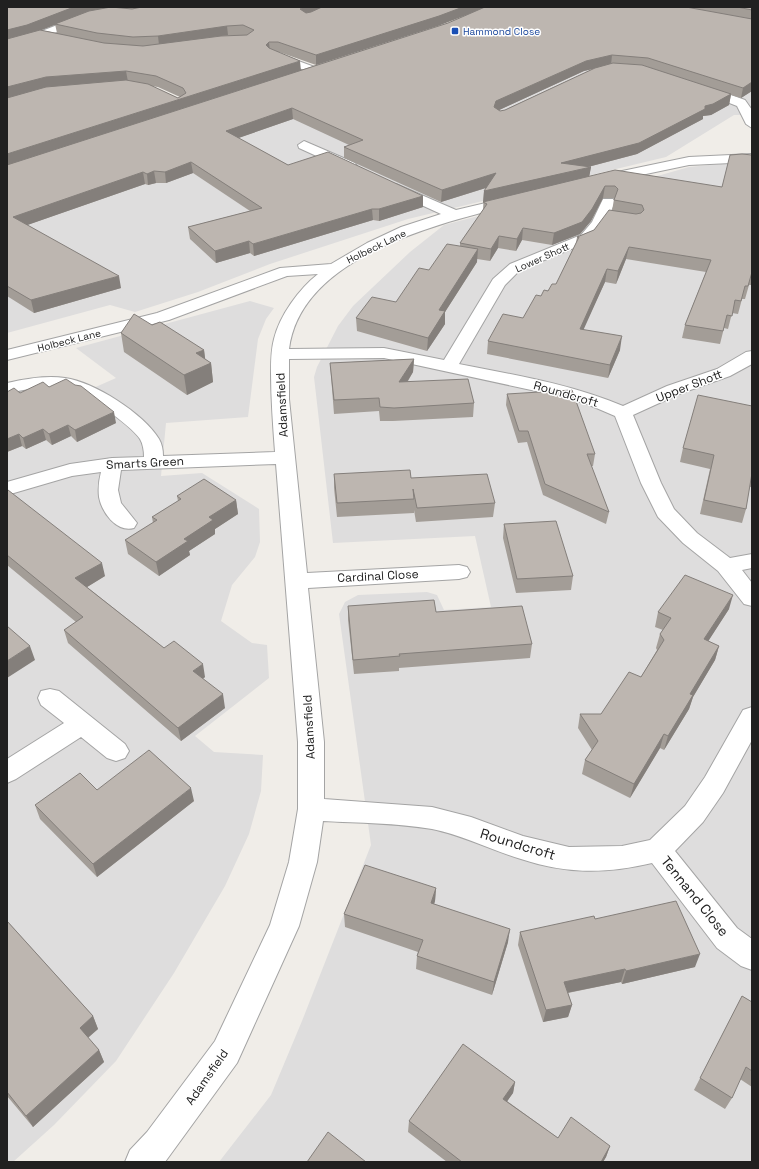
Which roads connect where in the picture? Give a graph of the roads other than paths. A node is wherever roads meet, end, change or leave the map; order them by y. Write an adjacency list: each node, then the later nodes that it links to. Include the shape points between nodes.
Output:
1 (76, 10): 2 (street, via 91,15)
2 (42, 35): 3 (street); 4 (street)
3 (57, 38)
4 (7, 45)
5 (274, 55): 7 (street)
6 (331, 66): 7 (street)
7 (316, 71): 8 (street)
8 (301, 76)
9 (693, 86): 10 (street, via 741,103)
10 (752, 124)
11 (304, 145): 13 (street)
12 (752, 158): 14 (street, via 689,161)
13 (359, 170)
14 (591, 182)
15 (387, 183): 18 (street)
16 (522, 198): 18 (street, Holbeck Lane)
17 (608, 212): 23 (street, Lower Shott, via 586,238 515,267 499,282)
18 (454, 215): 19 (street, Holbeck Lane, via 406,230)
19 (334, 268): 20 (street, Adamsfield, via 312,286 292,317 282,339); 21 (street, Holbeck Lane, via 285,271 163,317)
20 (280, 354): 23 (street, Roundcroft, via 384,353); 26 (street, Adamsfield, via 280,399)
21 (7, 355)
22 (752, 356): 25 (street, Upper Shott, via 740,366 675,389)
23 (449, 366): 25 (street, Roundcroft, via 563,391 593,400)
24 (7, 388): 27 (street, via 67,383 93,393 149,438 153,447)
25 (623, 414): 32 (street, via 665,512 690,538)
26 (286, 458): 27 (street, Smarts Green); 34 (street, Adamsfield)
27 (154, 462): 28 (street, Smarts Green)
28 (112, 464): 29 (street, Smarts Green, via 70,470); 30 (street, via 108,486 110,502 115,513)
29 (7, 490)
30 (127, 523)
31 (752, 560): 32 (street)
32 (726, 566): 35 (street)
33 (459, 572): 34 (street, Cardinal Close)
34 (297, 581): 41 (street, Adamsfield, via 311,742)
35 (752, 598)
36 (50, 698): 38 (street)
37 (752, 718): 42 (street, via 714,785 694,814)
38 (82, 724): 39 (street); 40 (street)
39 (116, 751)
40 (7, 772)
41 (311, 809): 42 (street, Roundcroft, via 432,818 522,848 568,859 622,858); 44 (street, Adamsfield, via 303,862 284,926 226,1052 159,1144)
42 (658, 850): 43 (street, Tennand Close, via 728,938)
43 (752, 956)
44 (142, 1162)

